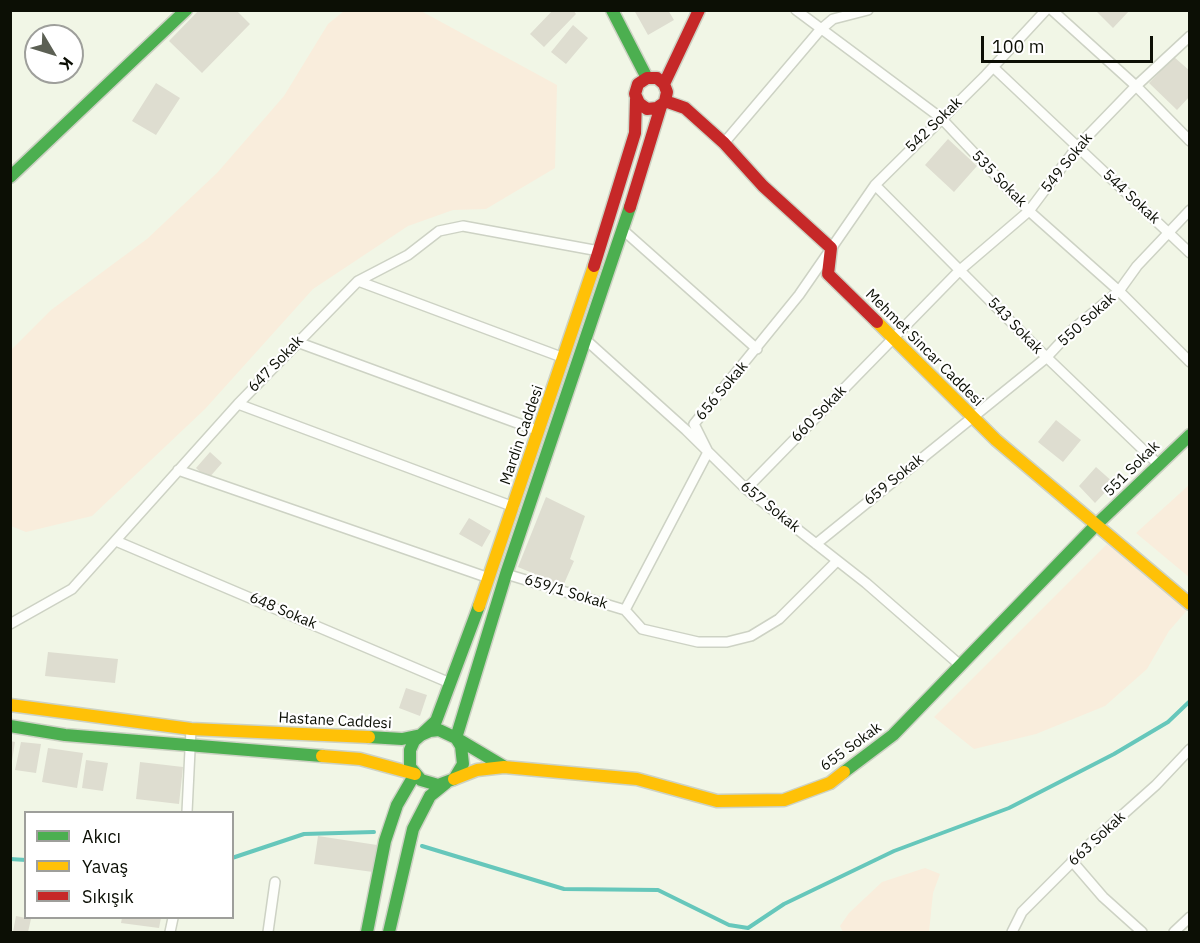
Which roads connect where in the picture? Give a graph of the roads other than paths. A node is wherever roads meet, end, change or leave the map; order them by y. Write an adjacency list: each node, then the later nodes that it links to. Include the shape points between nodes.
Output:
1 (186, 10): 20 (street)
2 (612, 10): 11 (street)
3 (699, 10): 12 (street)
4 (796, 10): 8 (street, 535 Sokak)
5 (868, 10): 8 (street, via 833,19)
6 (1046, 10): 10 (street, 542 Sokak)
7 (1052, 10): 13 (street)
8 (820, 30): 16 (street, 535 Sokak); 18 (street)
9 (1190, 36): 13 (street, 549 Sokak)
10 (993, 67): 16 (street, 542 Sokak); 19 (street, 544 Sokak)
11 (647, 78): 12 (street, via 657,78); 14 (street, Mardin Caddesi, via 638,84)
12 (664, 84): 15 (street, via 667,92)
13 (1136, 86): 17 (street); 19 (street, 549 Sokak)
14 (636, 99): 15 (street, via 647,109); 27 (street, Mardin Caddesi, via 635,133)
15 (663, 104): 18 (street, via 686,108); 24 (street, Mardin Caddesi)
16 (940, 118): 21 (street, 542 Sokak); 23 (street, 535 Sokak)
17 (1190, 141)
18 (724, 143): 26 (street, via 762,186)
19 (1077, 147): 23 (street, 549 Sokak); 25 (street, 544 Sokak)
20 (10, 177)
21 (875, 185): 26 (street, 542 Sokak); 29 (street, 543 Sokak)
22 (1190, 210): 25 (street, 550 Sokak)
23 (1029, 211): 29 (street, 549 Sokak); 31 (street, 535 Sokak)
24 (623, 230): 33 (street, Mardin Caddesi); 35 (street)
25 (1169, 232): 28 (street, 544 Sokak); 31 (street, 550 Sokak)
26 (831, 248): 32 (street, Mehmet Sincar Caddesi, via 828,274); 35 (street, 656 Sokak)
27 (599, 251): 30 (street, 647 Sokak, via 463,226 439,231 408,255); 36 (street, Mardin Caddesi)
28 (1190, 253)
29 (960, 270): 32 (street, 549 Sokak); 37 (street, 543 Sokak)
30 (358, 281): 34 (street, 647 Sokak); 36 (street)
31 (1119, 291): 37 (street, 550 Sokak, via 1072,330); 38 (street, 535 Sokak)
32 (893, 339): 40 (street, Mehmet Sincar Caddesi); 46 (street, 660 Sokak)
33 (586, 340): 43 (street, 657 Sokak); 52 (street, Mardin Caddesi)
34 (297, 342): 39 (street, 647 Sokak); 41 (street)
35 (757, 349): 43 (street, 656 Sokak, via 694,424)
36 (564, 358): 41 (street, Mardin Caddesi)
37 (1046, 358): 40 (street, 550 Sokak); 44 (street, 543 Sokak)
38 (1190, 362)
39 (238, 404): 45 (street, 647 Sokak); 47 (street)
40 (973, 417): 48 (street, Mehmet Sincar Caddesi); 50 (street, 659 Sokak)
41 (539, 431): 47 (street, Mardin Caddesi)
42 (1190, 435): 44 (street, 551 Sokak)
43 (708, 452): 46 (street, 657 Sokak); 55 (street)
44 (1158, 464): 48 (street, 551 Sokak)
45 (178, 470): 49 (street, 647 Sokak); 53 (street)
46 (746, 489): 50 (street, 657 Sokak)
47 (513, 507): 53 (street, Mardin Caddesi)
48 (1096, 525): 54 (street, Mehmet Sincar Caddesi); 57 (street, 655 Sokak)
49 (116, 541): 56 (street, 647 Sokak, via 72,589); 58 (street, 648 Sokak)
50 (816, 544): 51 (street, 657 Sokak)
51 (837, 561): 55 (street, 659/1 Sokak, via 779,619 751,636 727,642 698,642 642,629); 57 (street, 657 Sokak)
52 (506, 574): 55 (street, 659/1 Sokak); 65 (street, Mardin Caddesi)
53 (489, 578): 58 (street, Mardin Caddesi)
54 (1187, 602)
55 (625, 610)
56 (10, 624)
57 (960, 665): 68 (street, 655 Sokak, via 884,742 830,783 784,800 717,801 637,779)
58 (450, 683): 63 (street, Mardin Caddesi, via 436,721)
59 (10, 705): 60 (street, Hastane Caddesi)
60 (89, 717): 62 (street, Hastane Caddesi); 64 (street)
61 (10, 726): 64 (street)
62 (190, 729): 63 (street, Hastane Caddesi, via 402,739); 66 (street)
63 (421, 735): 65 (street, via 439,730); 69 (street, via 410,750 410,767)
64 (87, 736): 66 (street)
65 (456, 738): 68 (street, 655 Sokak); 70 (street, Mardin Caddesi, via 464,755 460,772)
66 (190, 747): 69 (street, via 360,759); 71 (street)
67 (1190, 749): 72 (street, 663 Sokak)
68 (504, 767): 70 (street, 655 Sokak, via 477,770)
69 (415, 774): 70 (street, via 429,784); 76 (street, via 398,805 385,842)
70 (450, 781): 77 (street, Mardin Caddesi, via 430,796 413,829)
71 (187, 811)
72 (1072, 861): 78 (street, 663 Sokak, via 1022,912); 79 (street)
73 (275, 882): 75 (street)
74 (1190, 917): 80 (street)
75 (268, 933)
76 (367, 933)
77 (388, 933)
78 (1012, 933)
79 (1142, 933)
80 (1174, 933)

